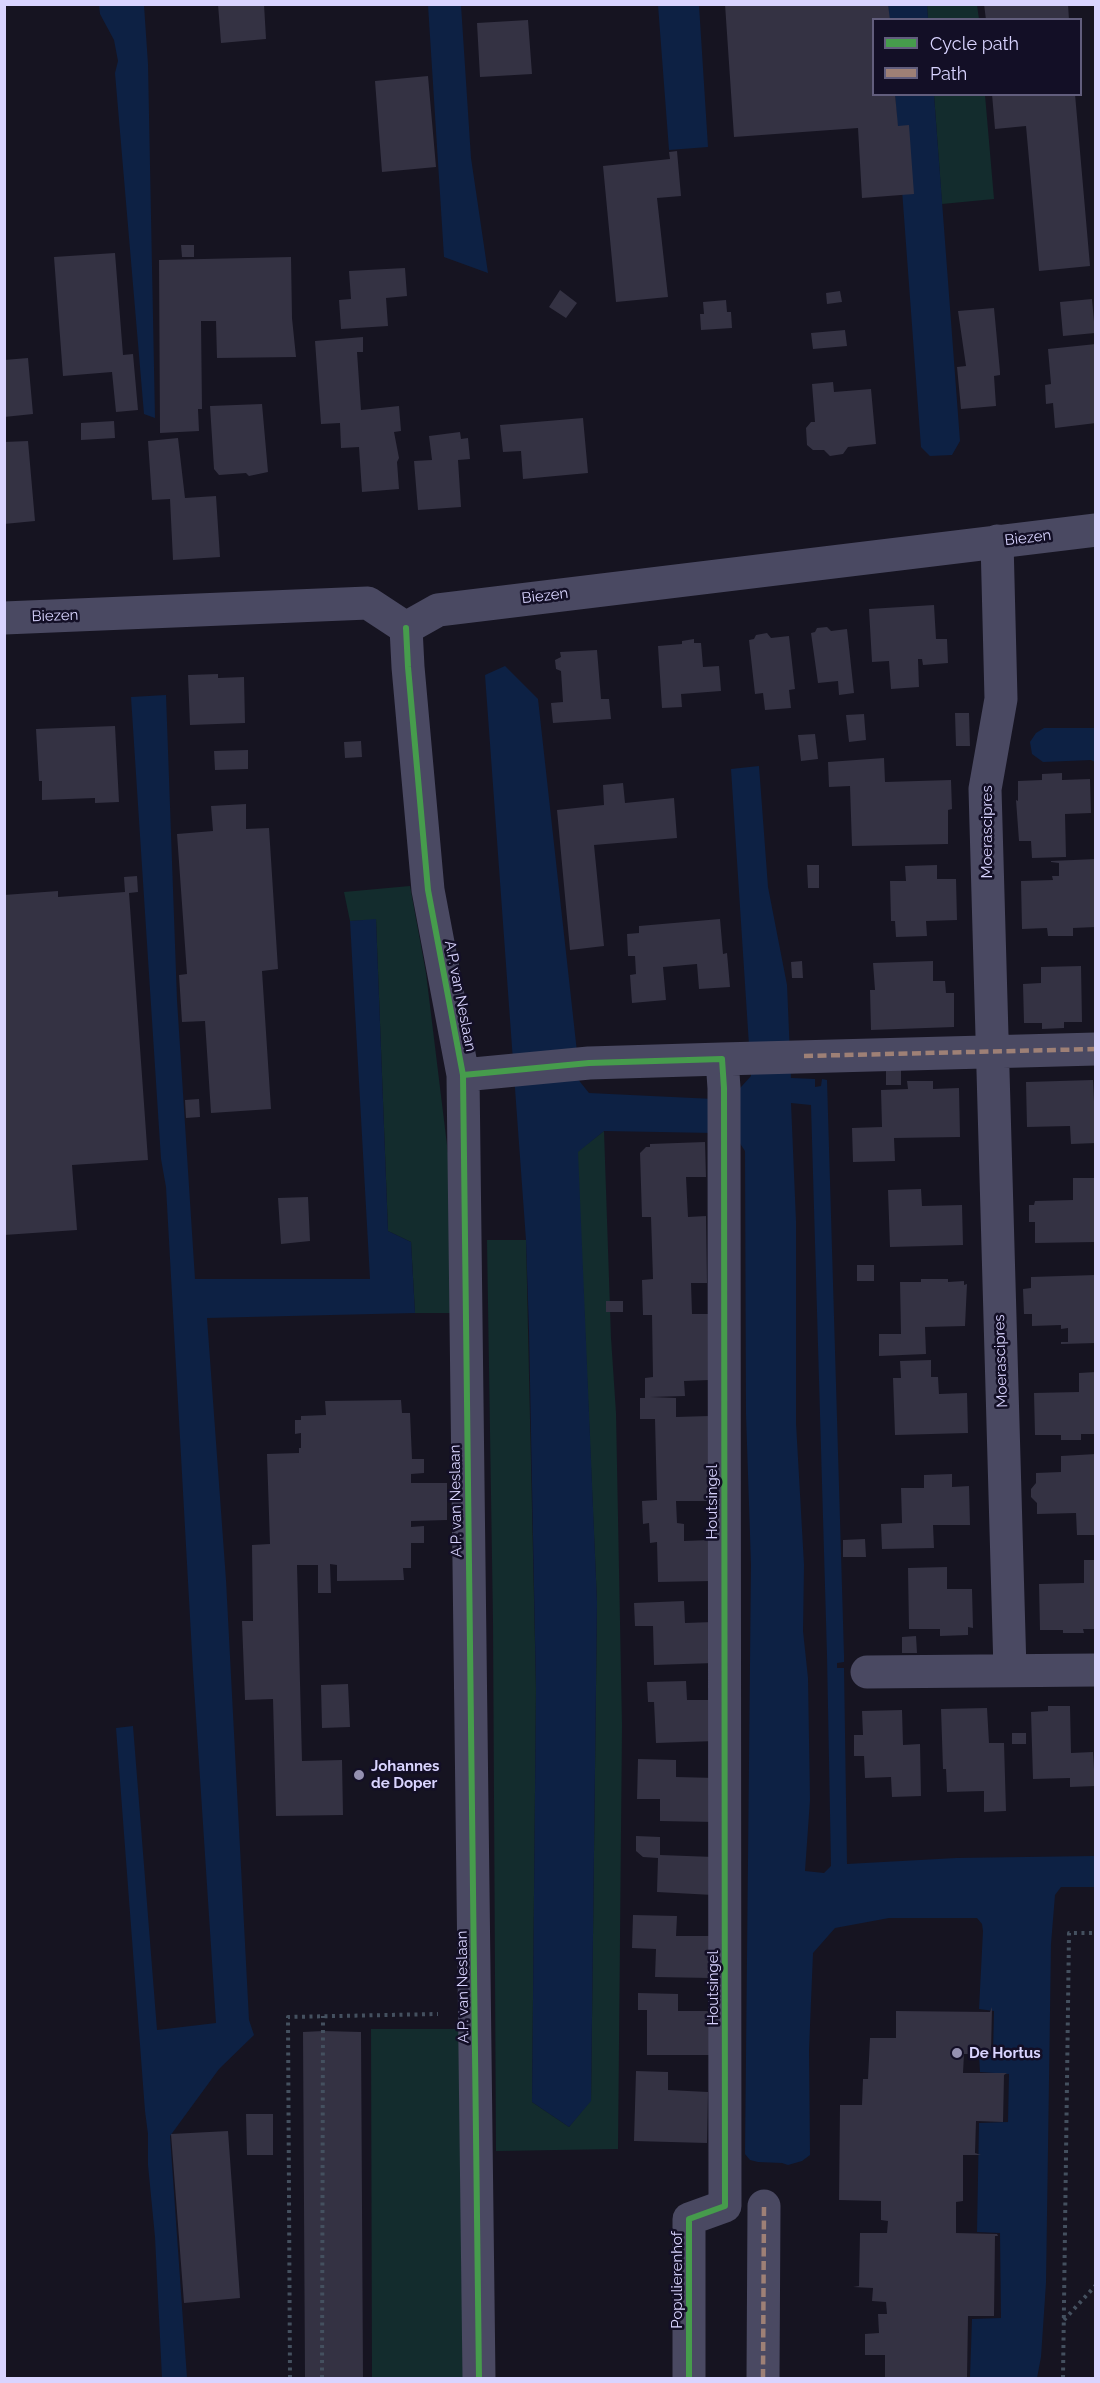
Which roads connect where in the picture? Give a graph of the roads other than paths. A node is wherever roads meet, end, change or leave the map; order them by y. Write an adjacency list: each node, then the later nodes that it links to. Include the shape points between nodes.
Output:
1 (1095, 530): 2 (street, Biezen)
2 (997, 541): 4 (street, Biezen, via 438,610); 6 (street, Moerascipres, via 1001,699 985,789)
3 (4, 618): 4 (street, Biezen, via 368,603)
4 (406, 628): 8 (street, A.P. van Neslaan, via 428,890)
5 (1095, 1049): 6 (street)
6 (992, 1053): 7 (street, via 804,1056); 9 (street, Moerascipres)
7 (729, 1068): 8 (street, via 589,1063); 12 (street, Houtsingel, via 724,1146)
8 (463, 1075): 14 (street, A.P. van Neslaan)
9 (1010, 1670): 10 (street); 11 (street)
10 (1095, 1670)
11 (867, 1672)
12 (725, 2206): 15 (street, Populierenhof, via 689,2219)
13 (764, 2206): 16 (street)
14 (479, 2379)
15 (688, 2379)
16 (763, 2379)

